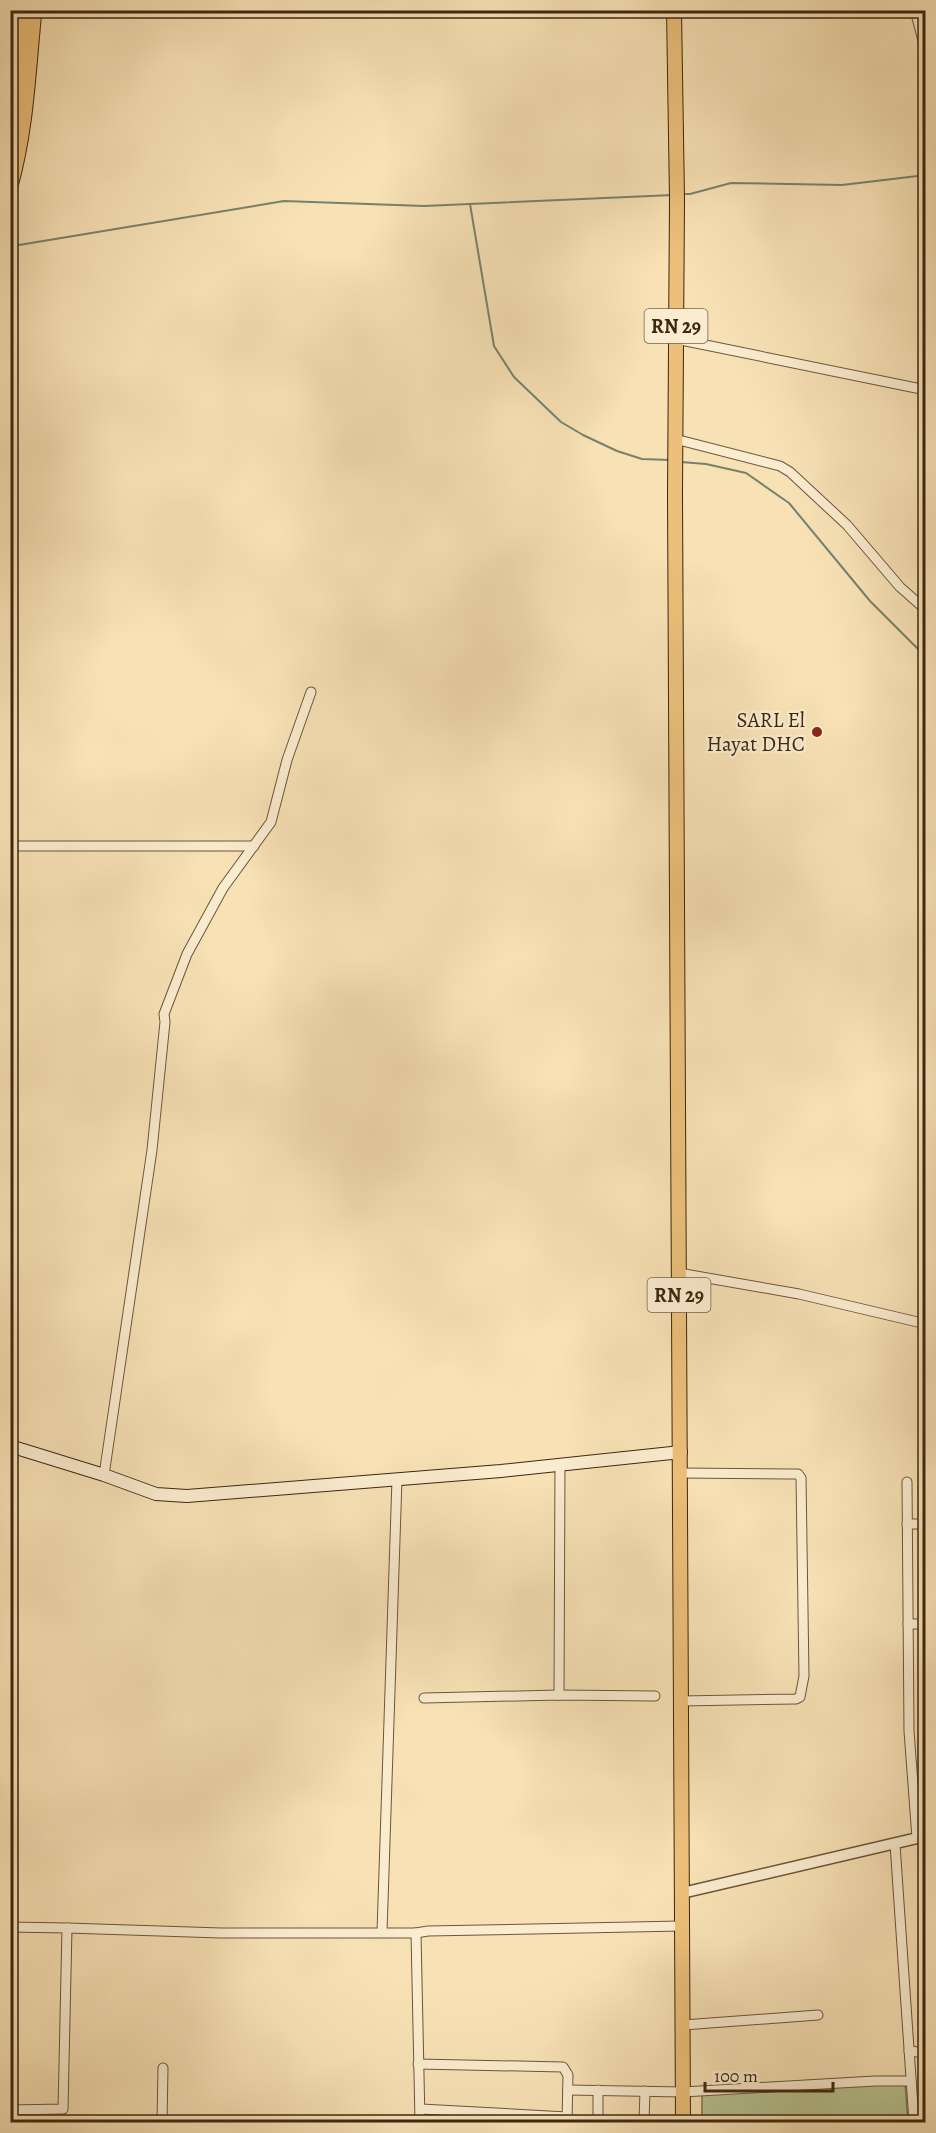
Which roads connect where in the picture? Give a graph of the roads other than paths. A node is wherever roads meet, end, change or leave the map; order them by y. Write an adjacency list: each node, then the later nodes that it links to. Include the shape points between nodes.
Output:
1 (22, 10): 6 (highway)
2 (34, 10): 7 (highway, via 21,129)
3 (674, 10): 8 (main road, RN 29)
4 (915, 10): 5 (street)
5 (926, 52)
6 (10, 120)
7 (10, 186)
8 (676, 339): 9 (street); 10 (main road, RN 29)
9 (926, 390)
10 (675, 453): 11 (street, via 780,466 790,472 847,525 900,587); 15 (main road, RN 29)
11 (926, 610)
12 (311, 692): 14 (street, via 271,822)
13 (18, 846): 14 (street)
14 (254, 846): 21 (street, via 223,888 187,954 164,1014 152,1150)
15 (679, 1273): 16 (street, via 799,1294); 18 (main road, RN 29)
16 (926, 1324)
17 (10, 1446): 21 (main road)
18 (681, 1452): 19 (main road); 20 (main road, RN 29)
19 (560, 1464): 22 (main road); 28 (street)
20 (681, 1473): 31 (main road, RN 29); 31 (street, via 798,1474 801,1478 804,1676 801,1697 796,1699)
21 (104, 1475): 22 (main road, via 156,1494 188,1496)
22 (397, 1479): 38 (street)
23 (907, 1482): 24 (street)
24 (908, 1524): 25 (street); 26 (street)
25 (926, 1524)
26 (908, 1624): 27 (street); 32 (street, via 909,1731)
27 (926, 1624)
28 (559, 1695): 29 (street); 30 (street)
29 (655, 1696)
30 (424, 1698)
31 (681, 1701): 34 (main road, RN 29)
32 (921, 1837): 33 (street)
33 (895, 1844): 34 (street); 42 (street)
34 (682, 1893): 35 (main road, RN 29)
35 (681, 1926): 39 (street); 41 (main road, RN 29)
36 (10, 1927): 37 (street)
37 (67, 1928): 38 (street, via 221,1933); 52 (street, via 63,2109)
38 (382, 1932): 39 (street)
39 (416, 1933): 44 (street)
40 (818, 2015): 41 (street)
41 (683, 2025): 50 (main road, RN 29)
42 (909, 2051): 43 (street); 46 (street)
43 (926, 2053)
44 (418, 2064): 47 (street, via 563,2067 568,2075); 51 (street)
45 (163, 2068): 54 (street)
46 (911, 2081): 50 (street); 59 (street)
47 (568, 2090): 48 (street); 53 (street)
48 (598, 2090): 49 (street); 56 (street)
49 (645, 2091): 50 (street); 57 (street)
50 (683, 2092): 58 (main road, RN 29)
51 (421, 2109): 53 (street); 55 (street)
52 (10, 2110)
53 (567, 2120)
54 (162, 2122)
55 (420, 2122)
56 (598, 2122)
57 (644, 2122)
58 (683, 2122)
59 (914, 2122)

